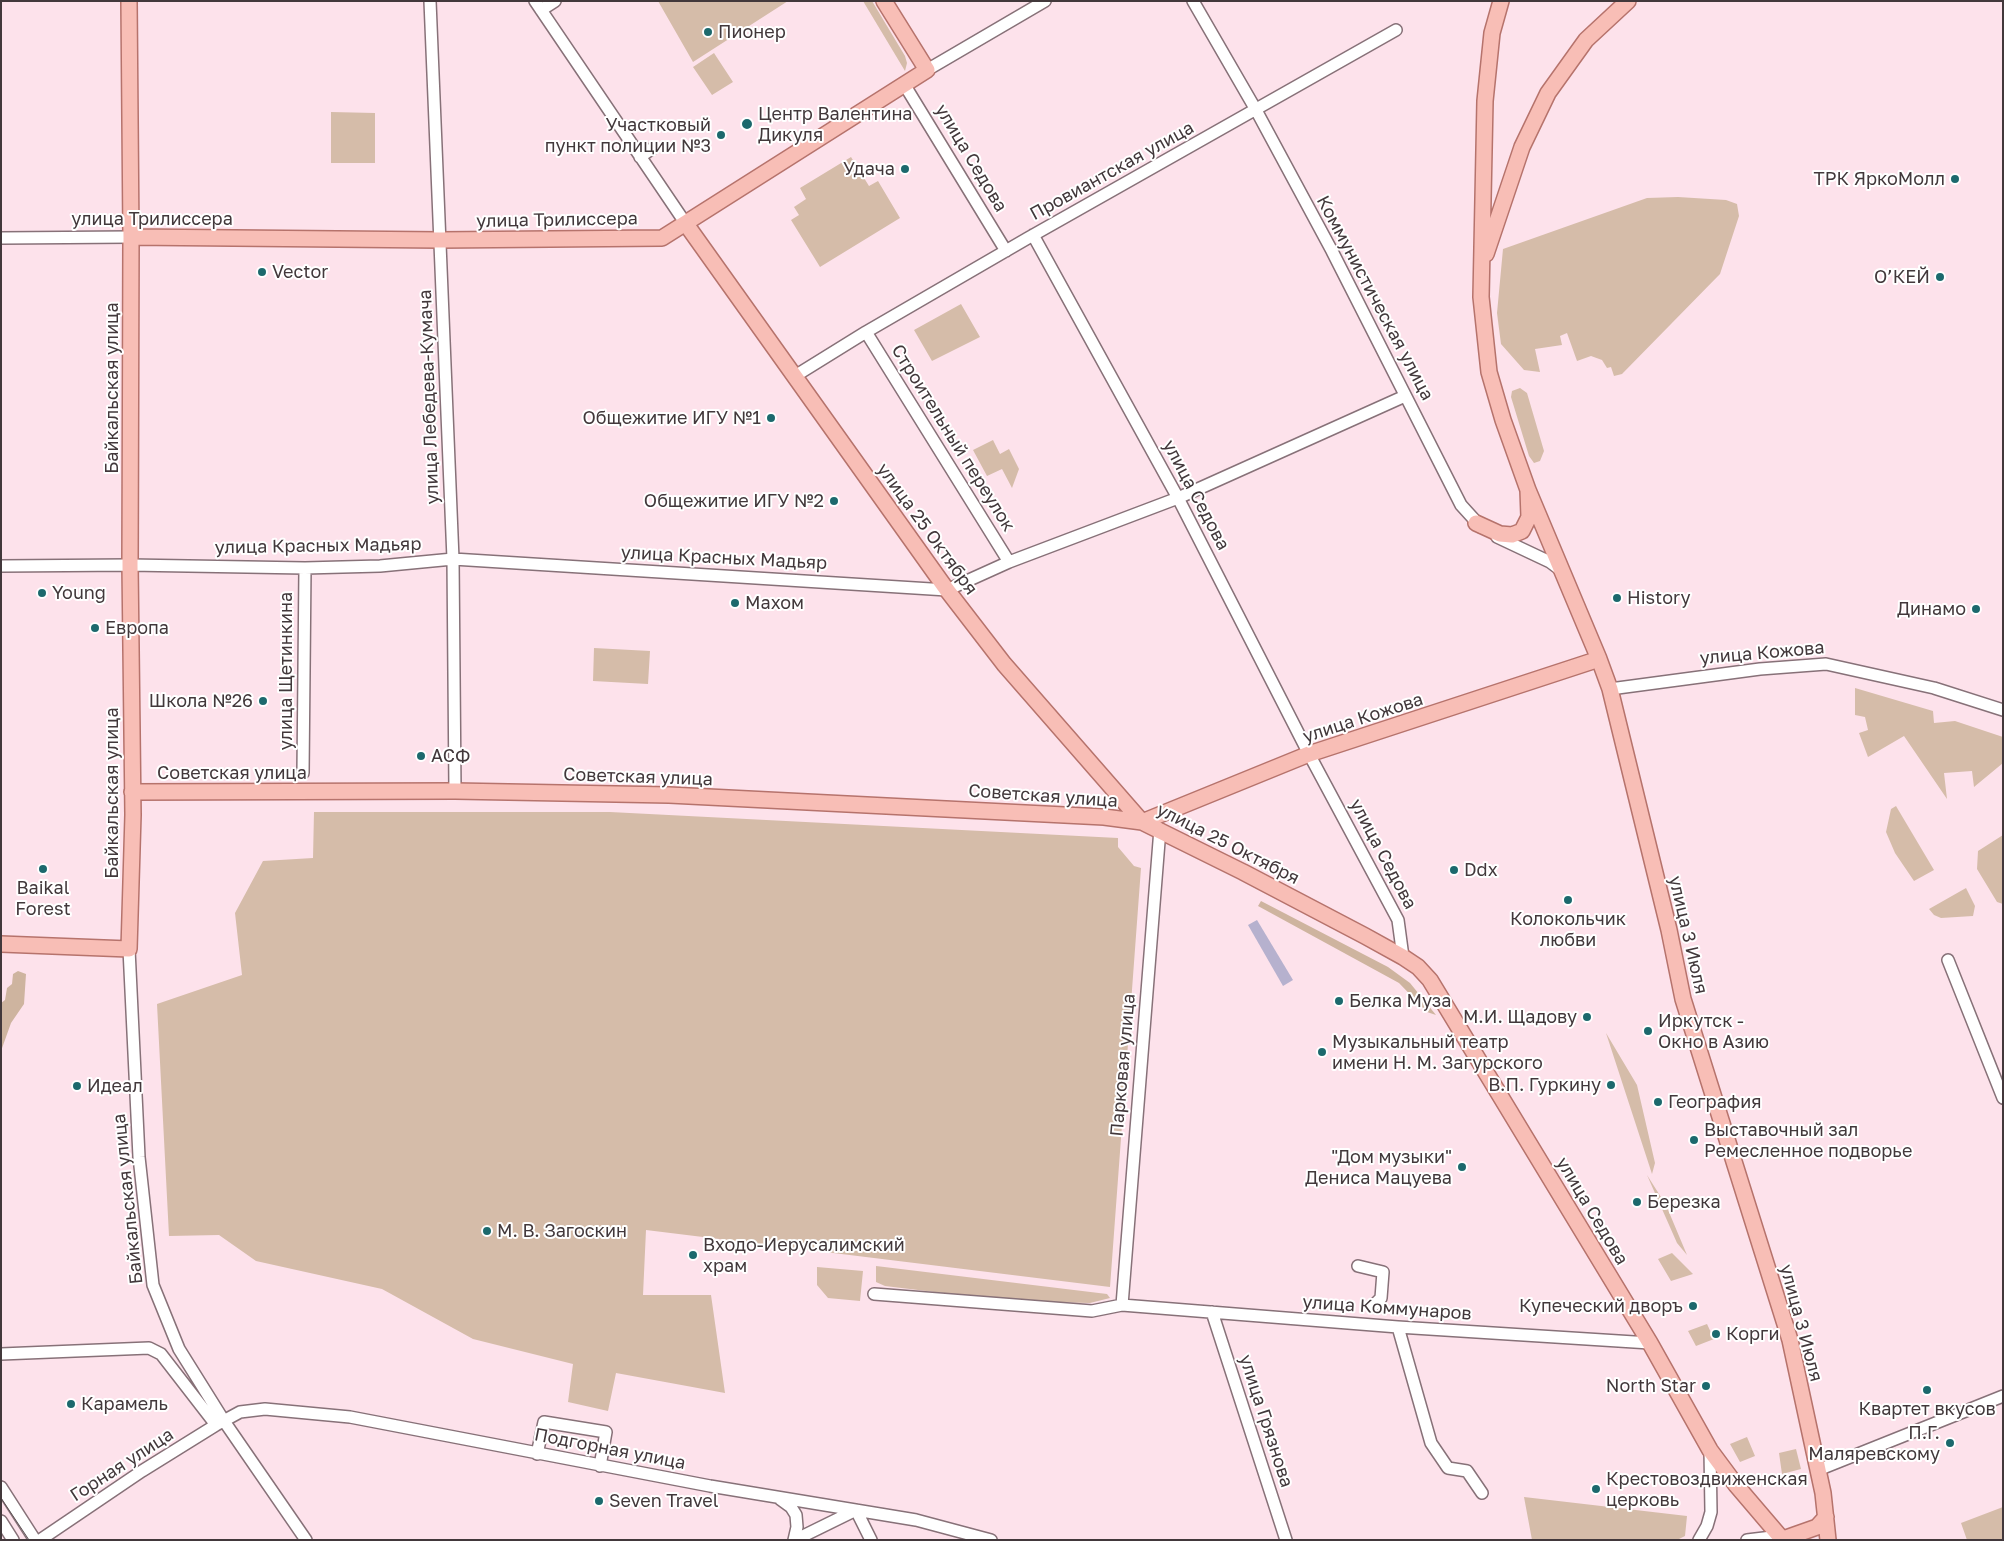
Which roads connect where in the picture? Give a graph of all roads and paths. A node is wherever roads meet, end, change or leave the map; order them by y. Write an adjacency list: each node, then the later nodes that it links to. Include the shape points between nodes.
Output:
1 (129, 1): 18 (main road, Байкальская улица)
2 (430, 1): 20 (street, улица Лебедева-Кумача)
3 (555, 1): 9 (street)
4 (884, 1): 11 (main road)
5 (1045, 1): 11 (street, улица Трилиссера)
6 (1193, 1): 13 (street, Коммунистическая улица)
7 (1501, 1): 22 (main road, via 1492,34 1485,101)
8 (1628, 1): 22 (main road, via 1586,40 1540,108 1522,147)
9 (538, 5): 15 (street, улица 25 Октября)
10 (1396, 30): 13 (street, Провиантская улица)
11 (927, 70): 12 (main road, улица Трилиссера)
12 (904, 84): 16 (main road, улица Трилиссера); 21 (street, улица Седова)
13 (1256, 110): 17 (street, Провиантская улица); 25 (street, Коммунистическая улица)
14 (653, 148): 15 (street)
15 (640, 157): 16 (street, улица 25 Октября)
16 (686, 224): 20 (main road, улица Трилиссера, via 662,238); 24 (main road, улица 25 Октября)
17 (1033, 235): 21 (street, Провиантская улица); 27 (street, улица Седова)
18 (131, 237): 19 (street, улица Трилиссера); 20 (main road, улица Трилиссера); 31 (main road, Байкальская улица)
19 (1, 238)
20 (440, 240): 29 (street, улица Лебедева-Кумача)
21 (1006, 251): 23 (street, Провиантская улица)
22 (1480, 270): 26 (main road, via 1489,372)
23 (866, 332): 24 (street, Провиантская улица); 30 (street, Строительный переулок)
24 (795, 376): 35 (main road, улица 25 Октября)
25 (1406, 396): 27 (street, улица Красных Мадьяр); 28 (street, Коммунистическая улица, via 1461,505)
26 (1528, 490): 28 (main road, via 1529,517 1521,532 1504,534); 34 (main road, улица 3 Июля)
27 (1178, 498): 30 (street, улица Красных Мадьяр); 39 (street, улица Седова)
28 (1476, 523): 34 (street, Коммунистическая улица)
29 (453, 559): 33 (street, улица Красных Мадьяр, via 380,566); 35 (street, улица Красных Мадьяр); 41 (street, улица Лебедева-Кумача)
30 (1009, 562): 35 (street, улица Красных Мадьяр)
31 (130, 565): 32 (street, улица Красных Мадьяр); 33 (street, улица Красных Мадьяр); 42 (main road, Байкальская улица)
32 (1, 566)
33 (305, 568): 40 (street, улица Щетинкина)
34 (1563, 572): 36 (main road, улица 3 Июля)
35 (947, 590): 43 (main road, улица 25 Октября, via 1004,664)
36 (1599, 659): 37 (main road, улица 3 Июля); 39 (main road, улица Кожова)
37 (1610, 689): 38 (street, улица Кожова, via 1760,669 1826,664 1934,688); 63 (main road, улица 3 Июля, via 1683,998 1790,1340)
38 (2003, 710)
39 (1309, 754): 43 (main road, улица Кожова); 47 (street, улица Седова, via 1398,920)
40 (303, 773)
41 (455, 791): 42 (main road, Советская улица); 43 (main road, Советская улица, via 669,795 1104,817)
42 (132, 792): 46 (main road, Байкальская улица)
43 (1142, 822): 44 (main road, улица 25 Октября)
44 (1160, 829): 47 (main road, улица 25 Октября); 52 (street, Парковая улица)
45 (1, 944): 46 (main road)
46 (129, 949): 59 (street, Байкальская улица, via 139,1157 153,1285 179,1349)
47 (1403, 957): 56 (main road, улица Седова, via 1430,980)
48 (1948, 960): 49 (street)
49 (2003, 1098)
50 (1358, 1266): 53 (street, via 1383,1272 1381,1298)
51 (874, 1294): 52 (street, улица Коммунаров, via 1092,1311)
52 (1122, 1305): 54 (street, улица Коммунаров)
53 (1374, 1305)
54 (1212, 1312): 55 (street, улица Коммунаров); 77 (street, улица Грязнова)
55 (1398, 1327): 56 (street, улица Коммунаров); 65 (street, via 1431,1443 1448,1468 1467,1471)
56 (1650, 1343): 60 (main road, улица Седова)
57 (1, 1354): 59 (street, via 149,1348 161,1354)
58 (2003, 1396): 63 (street)
59 (220, 1423): 61 (street, Подгорная улица, via 240,1412 265,1409 310,1412); 72 (street, Горная улица); 73 (street, Байкальская улица)
60 (1710, 1450): 78 (street, via 1711,1512); 80 (main road, улица Седова)
61 (537, 1454): 62 (street, Подгорная улица); 62 (street, via 544,1422 606,1432)
62 (600, 1466): 66 (street, Подгорная улица)
63 (1818, 1470): 68 (main road, улица 3 Июля)
64 (1, 1488): 71 (street)
65 (1482, 1493)
66 (775, 1497): 67 (street, Подгорная улица); 74 (street, via 796,1515)
67 (856, 1510): 74 (street); 75 (street); 76 (street, Подгорная улица, via 916,1520)
68 (1826, 1517): 80 (main road, via 1817,1527); 81 (main road, улица 3 Июля)
69 (1, 1521): 70 (street)
70 (13, 1540)
71 (35, 1540)
72 (40, 1540)
73 (306, 1540)
74 (795, 1540)
75 (871, 1540)
76 (991, 1540)
77 (1286, 1540)
78 (1700, 1540)
79 (1747, 1540): 80 (street, via 1772,1537)
80 (1783, 1540)
81 (1828, 1540)

